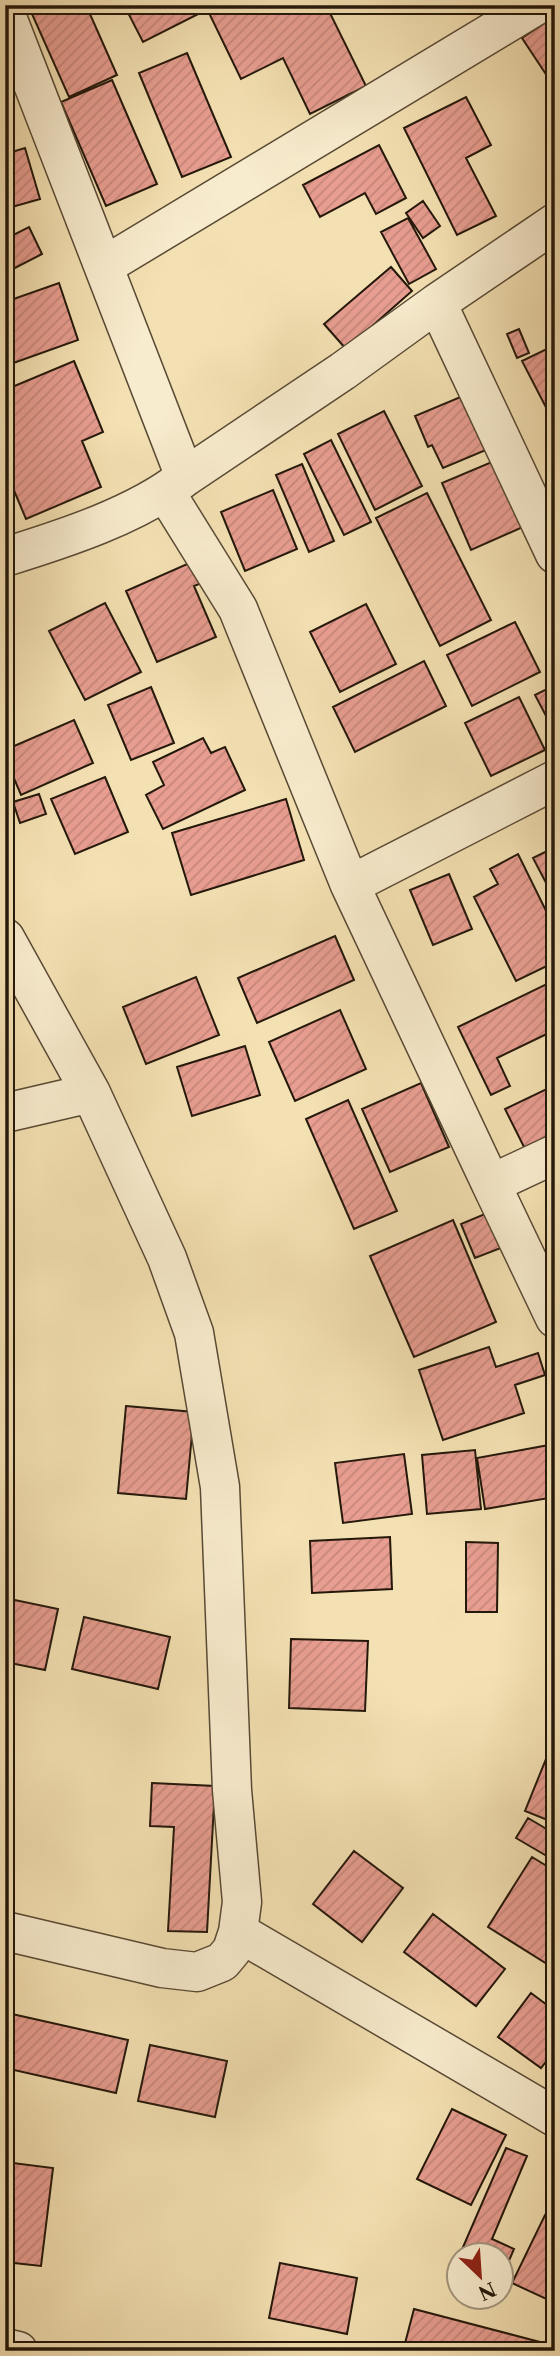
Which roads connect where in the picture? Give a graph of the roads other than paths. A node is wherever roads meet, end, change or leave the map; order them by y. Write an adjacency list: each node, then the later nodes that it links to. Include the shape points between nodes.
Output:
1 (537, 5): 4 (street)
2 (5, 12): 4 (street)
3 (555, 223): 5 (street)
4 (104, 266): 6 (street)
5 (438, 303): 6 (street); 7 (street)
6 (175, 485): 8 (street, via 97,525); 10 (street, via 239,609)
7 (555, 554)
8 (5, 557)
9 (555, 780): 10 (street)
10 (350, 885): 15 (street)
11 (5, 939): 12 (street)
12 (91, 1093): 13 (street); 18 (street, via 167,1258 194,1333 204,1388 220,1487 232,1790 242,1902)
13 (5, 1113)
14 (555, 1154): 15 (street)
15 (491, 1184): 16 (street)
16 (555, 1318)
17 (5, 1931): 18 (street, via 197,1972 222,1962)
18 (238, 1932): 19 (street)
19 (555, 2117)
20 (5, 2348): 21 (street)
21 (18, 2351)

